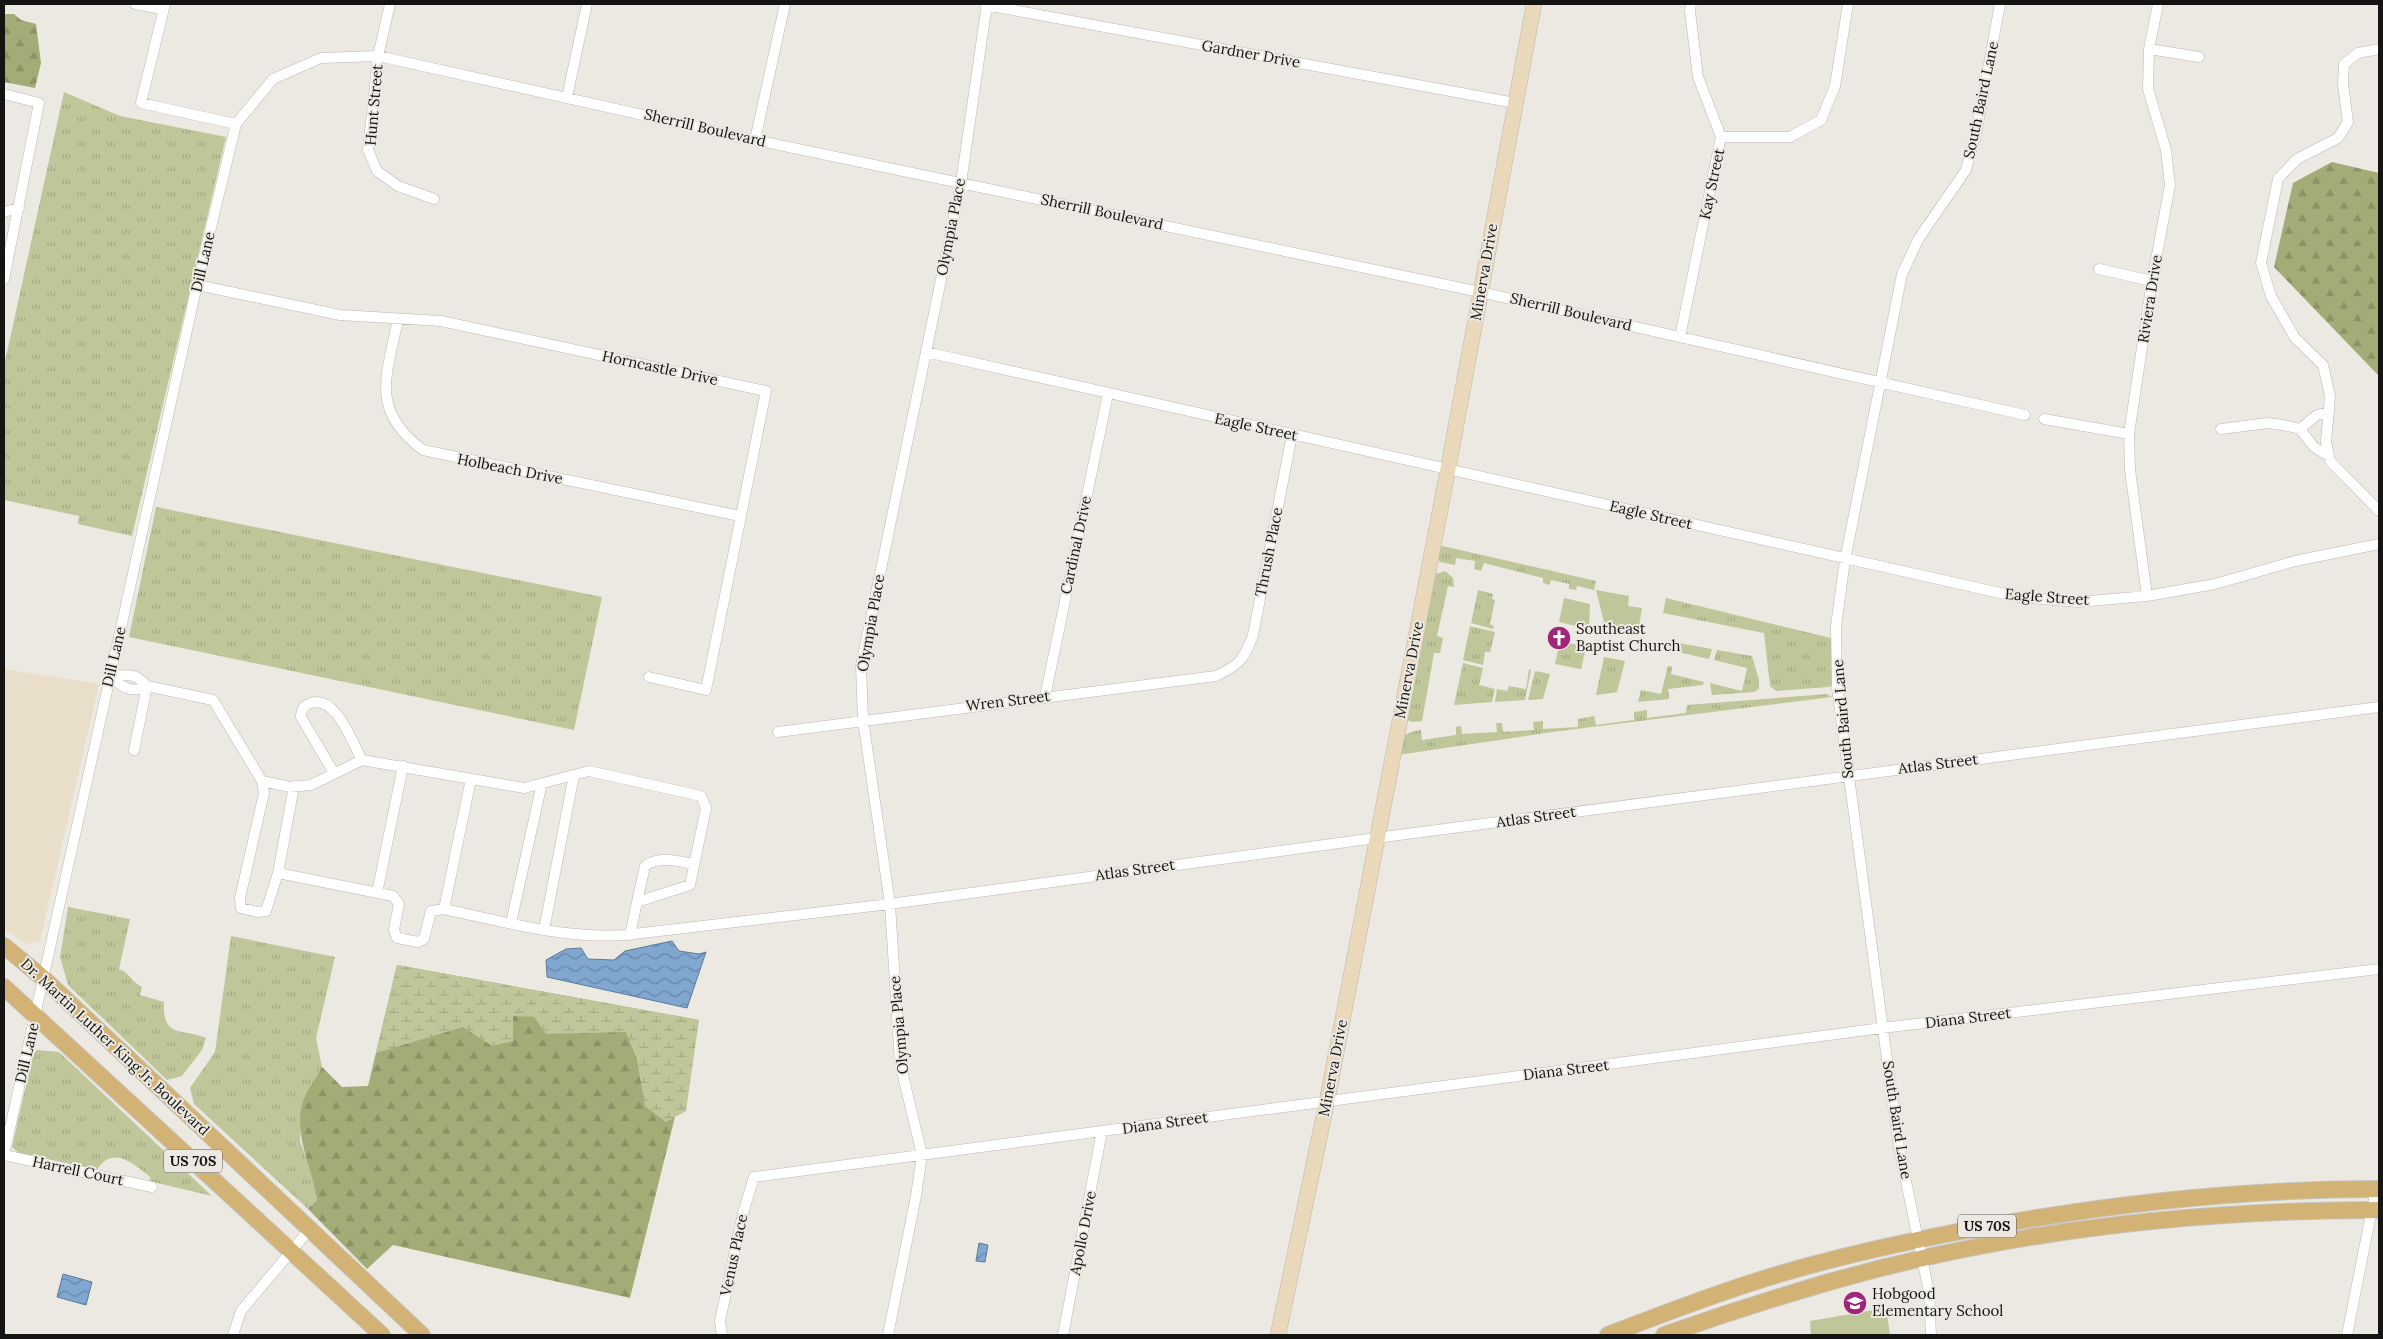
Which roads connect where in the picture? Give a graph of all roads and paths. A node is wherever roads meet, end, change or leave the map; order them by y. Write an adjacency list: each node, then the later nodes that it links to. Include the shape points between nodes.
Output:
1 (135, 4): 11 (street)
2 (390, 4): 14 (street, Hunt Street)
3 (587, 4): 17 (street)
4 (785, 4): 21 (street)
5 (986, 4): 18 (street, Gardner Drive); 23 (street, Olympia Place)
6 (1534, 4): 18 (street, Minerva Drive)
7 (1691, 4): 20 (street, Kay Street, via 1698,77)
8 (1848, 4): 20 (street, via 1835,86 1821,120 1790,137)
9 (2000, 4): 35 (street, South Baird Lane, via 1977,129 1966,170 1919,238 1902,274)
10 (2158, 4): 12 (street, Riviera Drive)
11 (164, 7): 19 (street, via 141,103)
12 (2150, 49): 15 (street); 29 (street, Riviera Drive, via 2148,89 2166,150 2170,185)
13 (2379, 49): 37 (street, via 2358,53 2344,64 2342,84 2348,122 2338,138 2297,159 2278,178 2261,263 2271,296 2294,338 2323,365 2330,396)
14 (378, 56): 17 (street, Sherrill Boulevard); 19 (street, Sherrill Boulevard, via 321,58 273,79); 24 (street, Hunt Street, via 368,150 377,171 398,186)
15 (2199, 57)
16 (4, 94): 25 (street, via 39,104)
17 (567, 97): 21 (street, Sherrill Boulevard)
18 (1515, 103): 31 (street, Minerva Drive)
19 (236, 124): 22 (street, Sherrill Boulevard)
20 (1721, 137): 33 (street, Kay Street)
21 (755, 140): 23 (street, Sherrill Boulevard)
22 (226, 160): 30 (street, Dill Lane)
23 (961, 183): 31 (street, Sherrill Boulevard); 34 (street, Olympia Place)
24 (434, 199)
25 (19, 208): 26 (street); 28 (street)
26 (4, 212)
27 (2098, 268): 29 (street)
28 (4, 280)
29 (2152, 281): 42 (street, Riviera Drive)
30 (197, 285): 32 (street, Horncastle Drive, via 340,315); 52 (street, Dill Lane)
31 (1480, 292): 33 (street, Sherrill Boulevard); 45 (street, Minerva Drive)
32 (398, 319): 47 (street, Holbeach Drive, via 385,392 389,411 397,426 423,450); 47 (street, Horncastle Drive, via 441,321 766,391)
33 (1680, 337): 35 (street, Sherrill Boulevard)
34 (926, 352): 36 (street, Eagle Street); 57 (street, Olympia Place, via 861,666)
35 (1880, 383): 38 (street, Sherrill Boulevard); 49 (street, South Baird Lane)
36 (1108, 394): 43 (street, Eagle Street); 55 (street, Cardinal Drive)
37 (2329, 412): 41 (street, via 2317,415); 44 (street, via 2326,442)
38 (2024, 415)
39 (2044, 419): 42 (street)
40 (2222, 429): 41 (street, via 2268,423)
41 (2300, 429): 44 (street, via 2314,447)
42 (2129, 434): 50 (street, Riviera Drive, via 2130,470)
43 (1292, 435): 45 (street, Eagle Street); 51 (street, Thrush Place, via 1253,635 1247,652)
44 (2329, 456): 46 (street, via 2330,462)
45 (1448, 469): 49 (street, Eagle Street); 69 (street, Minerva Drive)
46 (2379, 511)
47 (740, 516): 53 (street, Horncastle Drive, via 706,690)
48 (2379, 544): 50 (street, Eagle Street, via 2295,561 2215,584)
49 (1845, 560): 50 (street, Eagle Street, via 2018,598 2078,602); 64 (street, South Baird Lane, via 1836,626 1837,688)
50 (2147, 596)
51 (1236, 666): 55 (street, Wren Street, via 1216,676)
52 (110, 676): 54 (street, via 124,689 137,691); 81 (street, Dill Lane)
53 (649, 677)
54 (147, 686): 59 (street); 66 (street, via 213,700)
55 (1044, 697): 57 (street, Wren Street)
56 (2379, 706): 64 (street, Atlas Street)
57 (862, 720): 58 (street, Wren Street); 74 (street, Olympia Place)
58 (778, 732)
59 (134, 750)
60 (362, 760): 61 (street); 62 (street); 62 (street, via 335,710 325,703 306,705 301,717)
61 (403, 766): 65 (street); 72 (street)
62 (334, 773): 68 (street, via 311,785)
63 (574, 775): 67 (street); 70 (street, via 588,771 701,796 706,808); 77 (street)
64 (1848, 776): 69 (street, Atlas Street); 84 (street, South Baird Lane)
65 (471, 779): 67 (street, via 524,788); 75 (street)
66 (262, 781): 68 (street); 71 (street, via 264,793 240,898 241,908 266,911)
67 (542, 783): 76 (street)
68 (294, 786): 71 (street)
69 (1376, 838): 74 (street, Atlas Street); 85 (street, Minerva Drive)
70 (694, 864): 73 (street, via 690,885); 73 (street, via 652,861 645,866)
71 (278, 873): 72 (street)
72 (377, 893): 75 (street, via 393,896 399,904 394,930 397,938 418,942 424,939 432,911)
73 (637, 902): 78 (street)
74 (890, 904): 78 (street, Atlas Street); 88 (street, Olympia Place, via 900,1063)
75 (444, 909): 76 (street, Atlas Street)
76 (511, 923): 77 (street, Atlas Street)
77 (544, 930): 78 (street, Atlas Street, via 604,937)
78 (630, 935)
79 (4, 946): 81 (main road, Dr. Martin Luther King Jr. Boulevard / US 70S)
80 (2379, 969): 84 (street, Diana Street)
81 (43, 978): 83 (street, Dill Lane); 93 (main road, Dr. Martin Luther King Jr. Boulevard / US 70S)
82 (4, 987): 83 (main road, Dr. Martin Luther King Jr. Boulevard / US 70S)
83 (35, 1014): 87 (street, Dill Lane); 95 (main road, Dr. Martin Luther King Jr. Boulevard / US 70S)
84 (1882, 1028): 85 (street, Diana Street); 94 (street, South Baird Lane, via 1899,1148)
85 (1328, 1102): 86 (street, Diana Street); 103 (street, Minerva Drive)
86 (1102, 1131): 88 (street, Diana Street); 102 (street, Apollo Drive)
87 (4, 1155): 90 (street, Harrell Court)
88 (922, 1155): 89 (street, Diana Street); 101 (street, Olympia Place)
89 (754, 1177): 100 (street, Venus Place, via 720,1321)
90 (152, 1187)
91 (2378, 1189): 92 (street); 94 (main road, US 70S, via 2255,1192 2115,1205)
92 (2375, 1210): 96 (main road, US 70S, via 2290,1211 2111,1225); 107 (street)
93 (310, 1229): 95 (street); 99 (main road, Dr. Martin Luther King Jr. Boulevard / US 70S)
94 (1918, 1240): 96 (street, South Baird Lane); 104 (main road, US 70S, via 1758,1281)
95 (292, 1252): 97 (street, via 241,1311); 98 (main road, Dr. Martin Luther King Jr. Boulevard / US 70S)
96 (1922, 1259): 105 (main road, US 70S, via 1831,1281); 106 (street, South Baird Lane, via 1929,1292)
97 (233, 1335)
98 (382, 1335)
99 (422, 1335)
100 (722, 1335)
101 (888, 1335)
102 (1063, 1335)
103 (1278, 1335)
104 (1608, 1335)
105 (1664, 1335)
106 (1931, 1335)
107 (2347, 1335)

